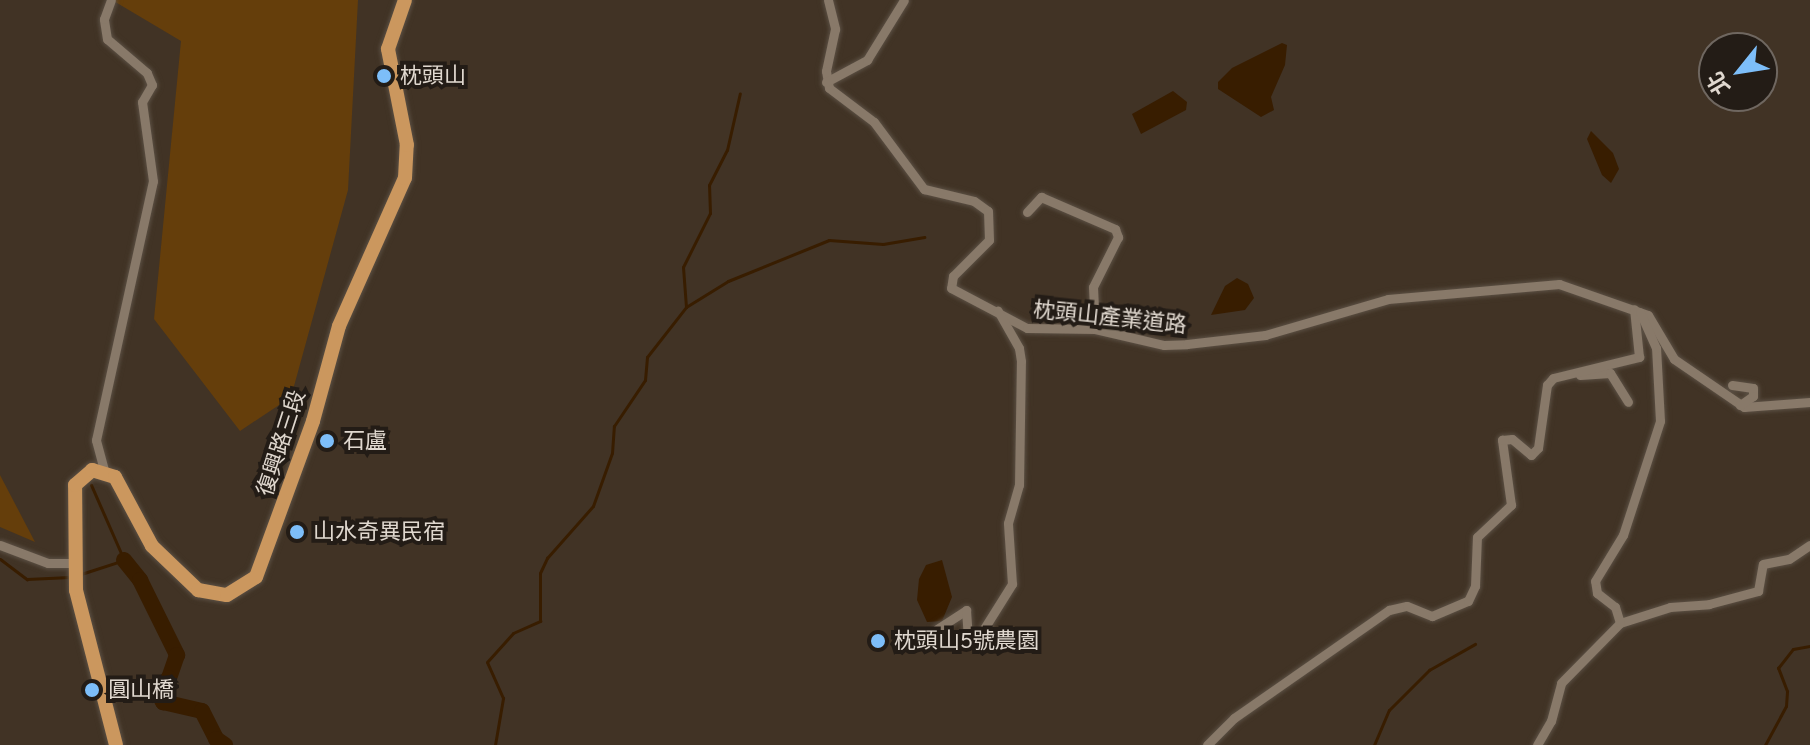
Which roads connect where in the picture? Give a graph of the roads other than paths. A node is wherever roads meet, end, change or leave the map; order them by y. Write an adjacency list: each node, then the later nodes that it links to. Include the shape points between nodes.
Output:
1 (111, 0): 15 (street, via 104,19 107,39 147,73 152,85 142,102 153,181 96,440)
2 (405, 0): 15 (main road, 復興路三段, via 388,49 407,145 405,178 339,326 313,421 256,577 227,595 198,590 152,546 115,477)
3 (828, 0): 5 (street, via 835,29)
4 (904, 0): 5 (street, via 867,60)
5 (826, 82): 8 (street, 枕頭山產業道路, via 874,122 924,189 974,201 988,211 989,240 950,282 956,295)
6 (1027, 212): 9 (street, via 1041,197 1115,229 1118,237 1093,287)
7 (1637, 310): 9 (street, 枕頭山產業道路, via 1559,284 1388,299 1265,335 1187,344 1164,345); 10 (street, via 1639,357); 14 (street, via 1654,321 1674,359); 19 (street, via 1656,348 1661,407 1656,439 1623,535 1595,581 1597,593 1615,607)
8 (998, 311): 9 (street, 枕頭山產業道路, via 1035,330); 20 (street, via 1021,361 1019,485 1008,531 1012,584 975,643 968,637 966,610)
9 (1095, 329)
10 (1577, 375): 12 (street, via 1610,373); 22 (street, via 1553,378 1547,385 1535,452 1527,454 1508,437 1502,440 1511,505 1477,537 1475,586 1468,601 1432,616 1407,606 1389,610 1234,718)
11 (1732, 385): 14 (street, via 1753,388 1753,396)
12 (1628, 402)
13 (1810, 402): 14 (street, via 1751,409)
14 (1740, 405)
15 (104, 470): 18 (main road, via 81,476 75,485)
16 (0, 545): 18 (street)
17 (1810, 545): 19 (street, via 1789,559 1763,564 1758,591 1709,604 1677,605)
18 (74, 567): 21 (main road)
19 (1620, 623): 23 (street, via 1561,683 1551,721)
20 (937, 629)
21 (116, 745)
22 (1207, 745)
23 (1537, 745)

